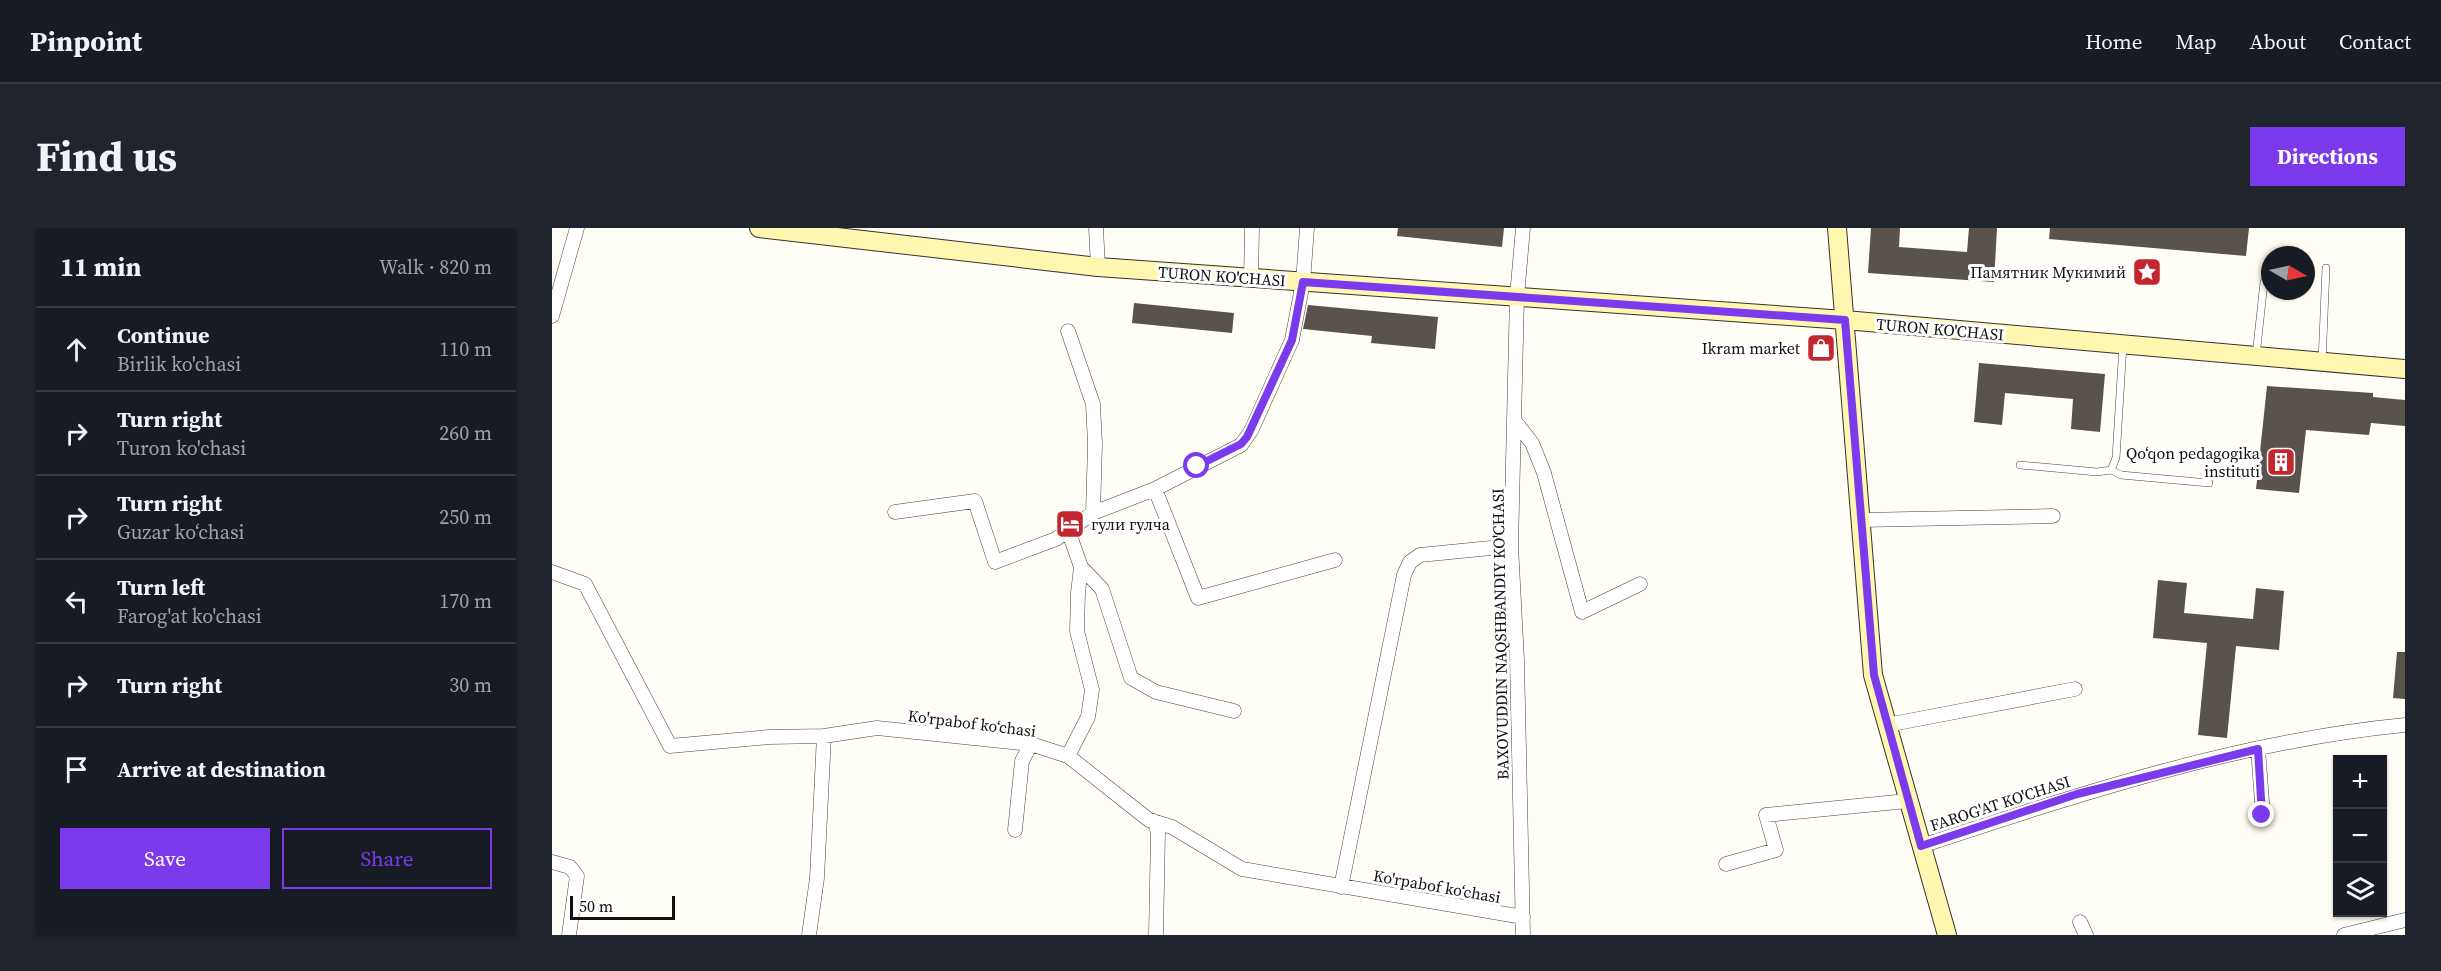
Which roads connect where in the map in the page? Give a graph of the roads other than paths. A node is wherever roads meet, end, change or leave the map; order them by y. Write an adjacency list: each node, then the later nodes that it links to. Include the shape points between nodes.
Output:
1 (577, 228): 14 (street)
2 (770, 228): 8 (main road, TURON KO'CHASI)
3 (1096, 228): 8 (street)
4 (1252, 228): 10 (street)
5 (1307, 228): 11 (street)
6 (1523, 228): 12 (street, BAXOVUDDIN NAQSHBANDIY KO'CHASI)
7 (1837, 228): 15 (main road)
8 (1098, 267): 10 (main road, TURON KO'CHASI)
9 (2326, 268): 19 (lane)
10 (1251, 278): 11 (main road, TURON KO'CHASI)
11 (1303, 282): 12 (main road, TURON KO'CHASI); 25 (street, via 1292,340 1247,437 1241,444)
12 (1517, 296): 15 (main road, TURON KO'CHASI); 21 (street, BAXOVUDDIN NAQSHBANDIY KO'CHASI)
13 (2262, 300): 18 (lane)
14 (552, 316)
15 (1845, 320): 17 (main road, TURON KO'CHASI); 29 (main road)
16 (1068, 331): 27 (street, via 1093,404)
17 (2123, 345): 18 (main road, TURON KO'CHASI); 23 (lane, via 2116,458)
18 (2256, 356): 19 (main road, TURON KO'CHASI)
19 (2322, 362): 20 (main road, TURON KO'CHASI)
20 (2405, 369)
21 (1514, 420): 31 (street, BAXOVUDDIN NAQSHBANDIY KO'CHASI); 35 (street, via 1533,443 1544,473 1582,612)
22 (2020, 465): 23 (lane)
23 (2111, 470): 24 (lane, via 2121,475)
24 (2209, 483)
25 (1155, 489): 27 (street); 32 (street, via 1198,598)
26 (894, 512): 30 (street, via 975,501 995,562 1056,539)
27 (1093, 513): 30 (street)
28 (2053, 516): 29 (street)
29 (1861, 520): 38 (main road, via 1874,675)
30 (1068, 530): 33 (street)
31 (1511, 546): 51 (street, via 1420,555 1410,562 1404,575); 52 (street, BAXOVUDDIN NAQSHBANDIY KO'CHASI)
32 (1335, 560)
33 (1082, 567): 37 (street, via 1102,589 1131,678 1156,692); 43 (street, via 1077,631 1092,690 1088,717)
34 (552, 572): 40 (street, Ko'rpabof koʻchasi, via 585,584 670,746)
35 (1640, 584)
36 (2075, 689): 38 (street)
37 (1234, 711)
38 (1887, 725): 44 (main road)
39 (2405, 725): 42 (street, FAROG'AT KO'CHASI)
40 (824, 736): 41 (street, Ko'rpabof koʻchasi, via 877,728); 55 (street, via 817,878)
41 (1031, 744): 43 (street, Ko'rpabof koʻchasi); 47 (street, via 1022,761)
42 (2258, 749): 45 (street); 48 (street, FAROG'AT KO'CHASI, via 2077,794)
43 (1068, 756): 46 (street, Ko'rpabof koʻchasi)
44 (1907, 801): 48 (main road); 50 (street, via 1766,815 1776,850)
45 (2262, 815)
46 (1154, 821): 51 (street, Ko'rpabof koʻchasi, via 1172,827 1242,870); 56 (street, via 1158,832)
47 (1015, 830)
48 (1921, 846): 58 (main road)
49 (552, 862): 54 (street, via 570,867 577,876)
50 (1726, 864)
51 (1341, 886): 52 (street, Ko'rpabof koʻchasi)
52 (1523, 917): 57 (street, BAXOVUDDIN NAQSHBANDIY KO'CHASI)
53 (2405, 920): 59 (street)
54 (569, 935)
55 (809, 935)
56 (1156, 935)
57 (1523, 935)
58 (1947, 935)
59 (2344, 935)

